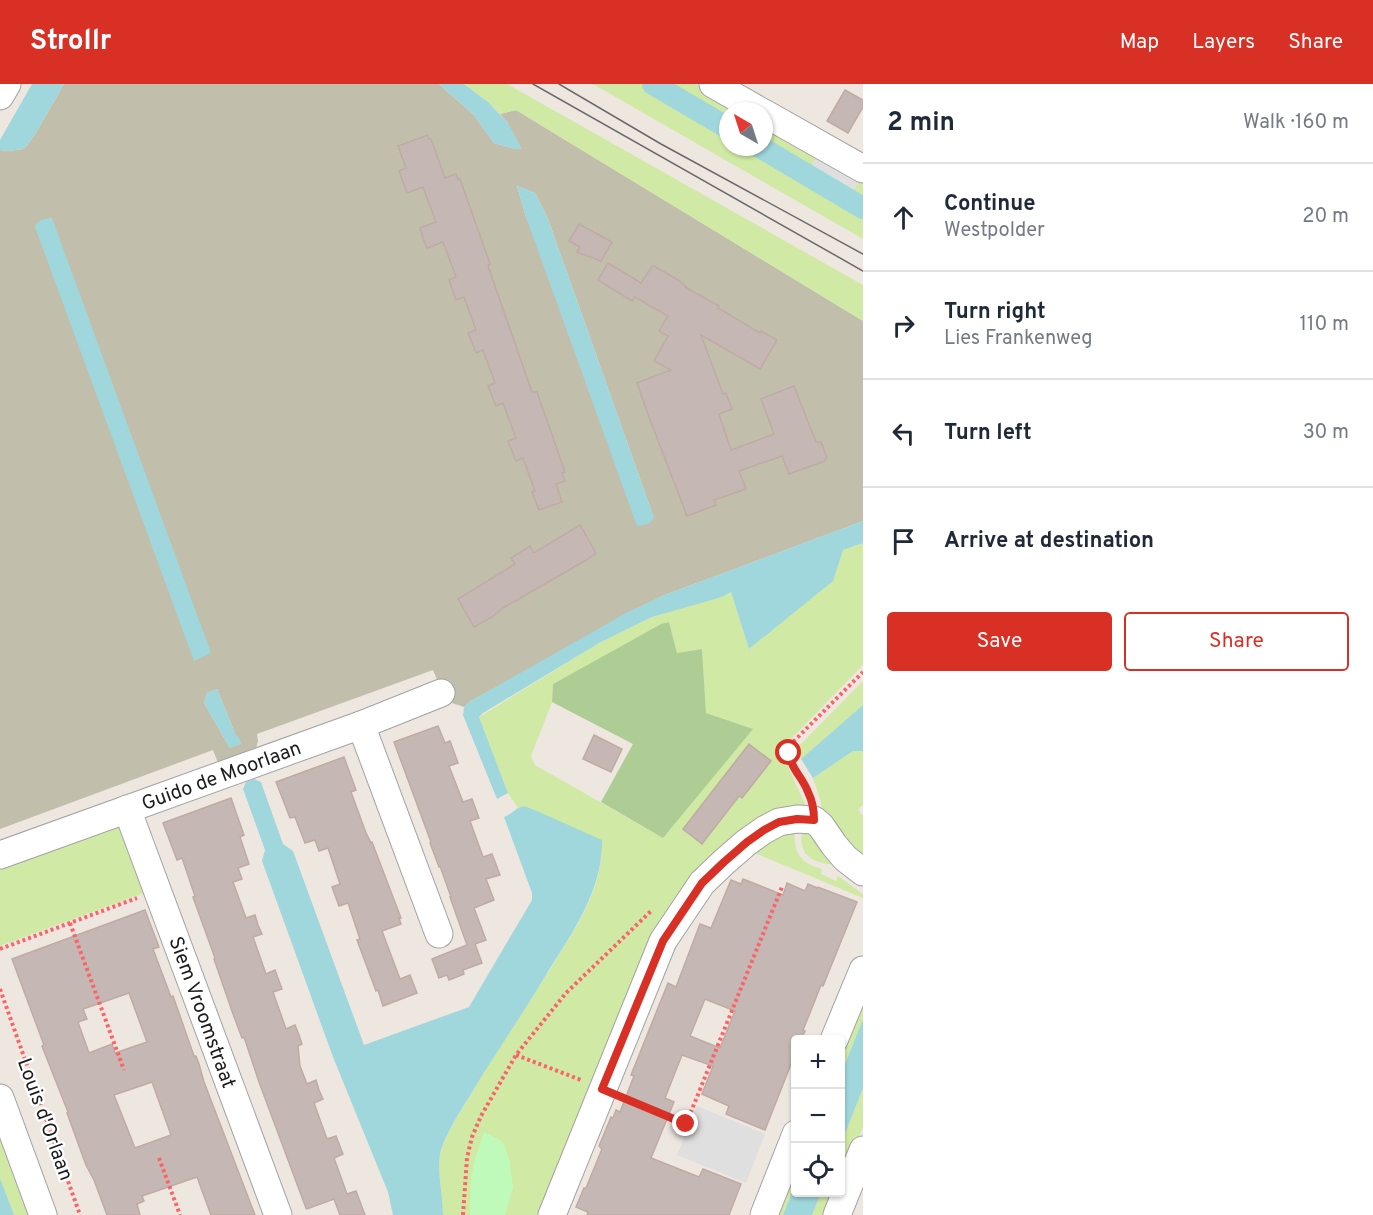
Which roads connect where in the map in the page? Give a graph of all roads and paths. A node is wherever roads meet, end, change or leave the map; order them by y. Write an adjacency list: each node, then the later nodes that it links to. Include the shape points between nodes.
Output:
1 (7, 84): 3 (street)
2 (715, 84): 4 (street)
3 (0, 96)
4 (745, 102)
5 (773, 118): 6 (street)
6 (863, 170)
7 (863, 672): 11 (path, via 792,743 791,765 809,792)
8 (441, 693): 9 (street, Guido de Moorlaan)
9 (362, 725): 10 (street, Guido de Moorlaan); 18 (street)
10 (127, 808): 12 (street, Guido de Moorlaan); 15 (street, Siem Vroomstraat)
11 (814, 820): 13 (street, via 845,858); 25 (street, via 779,822 764,830 702,883 663,941)
12 (0, 855)
13 (863, 872)
14 (782, 887): 27 (path)
15 (158, 891): 17 (path); 35 (street, Siem Vroomstraat)
16 (656, 907): 23 (path, via 566,993)
17 (70, 923): 19 (path); 24 (path)
18 (439, 934)
19 (0, 949)
20 (863, 970): 22 (street)
21 (0, 989): 33 (path, Louis d'Orlaan)
22 (836, 1035)
23 (516, 1055): 25 (path); 36 (path, via 472,1137 466,1158)
24 (124, 1070)
25 (592, 1084): 27 (path); 37 (street)
26 (0, 1098): 32 (street, Louis d'Orlaan)
27 (686, 1124): 28 (path)
28 (687, 1131)
29 (792, 1143): 38 (street)
30 (863, 1150): 39 (street)
31 (159, 1158): 34 (path)
32 (43, 1215)
33 (80, 1215)
34 (180, 1215)
35 (278, 1215)
36 (463, 1215)
37 (552, 1215)
38 (764, 1215)
39 (837, 1215)

